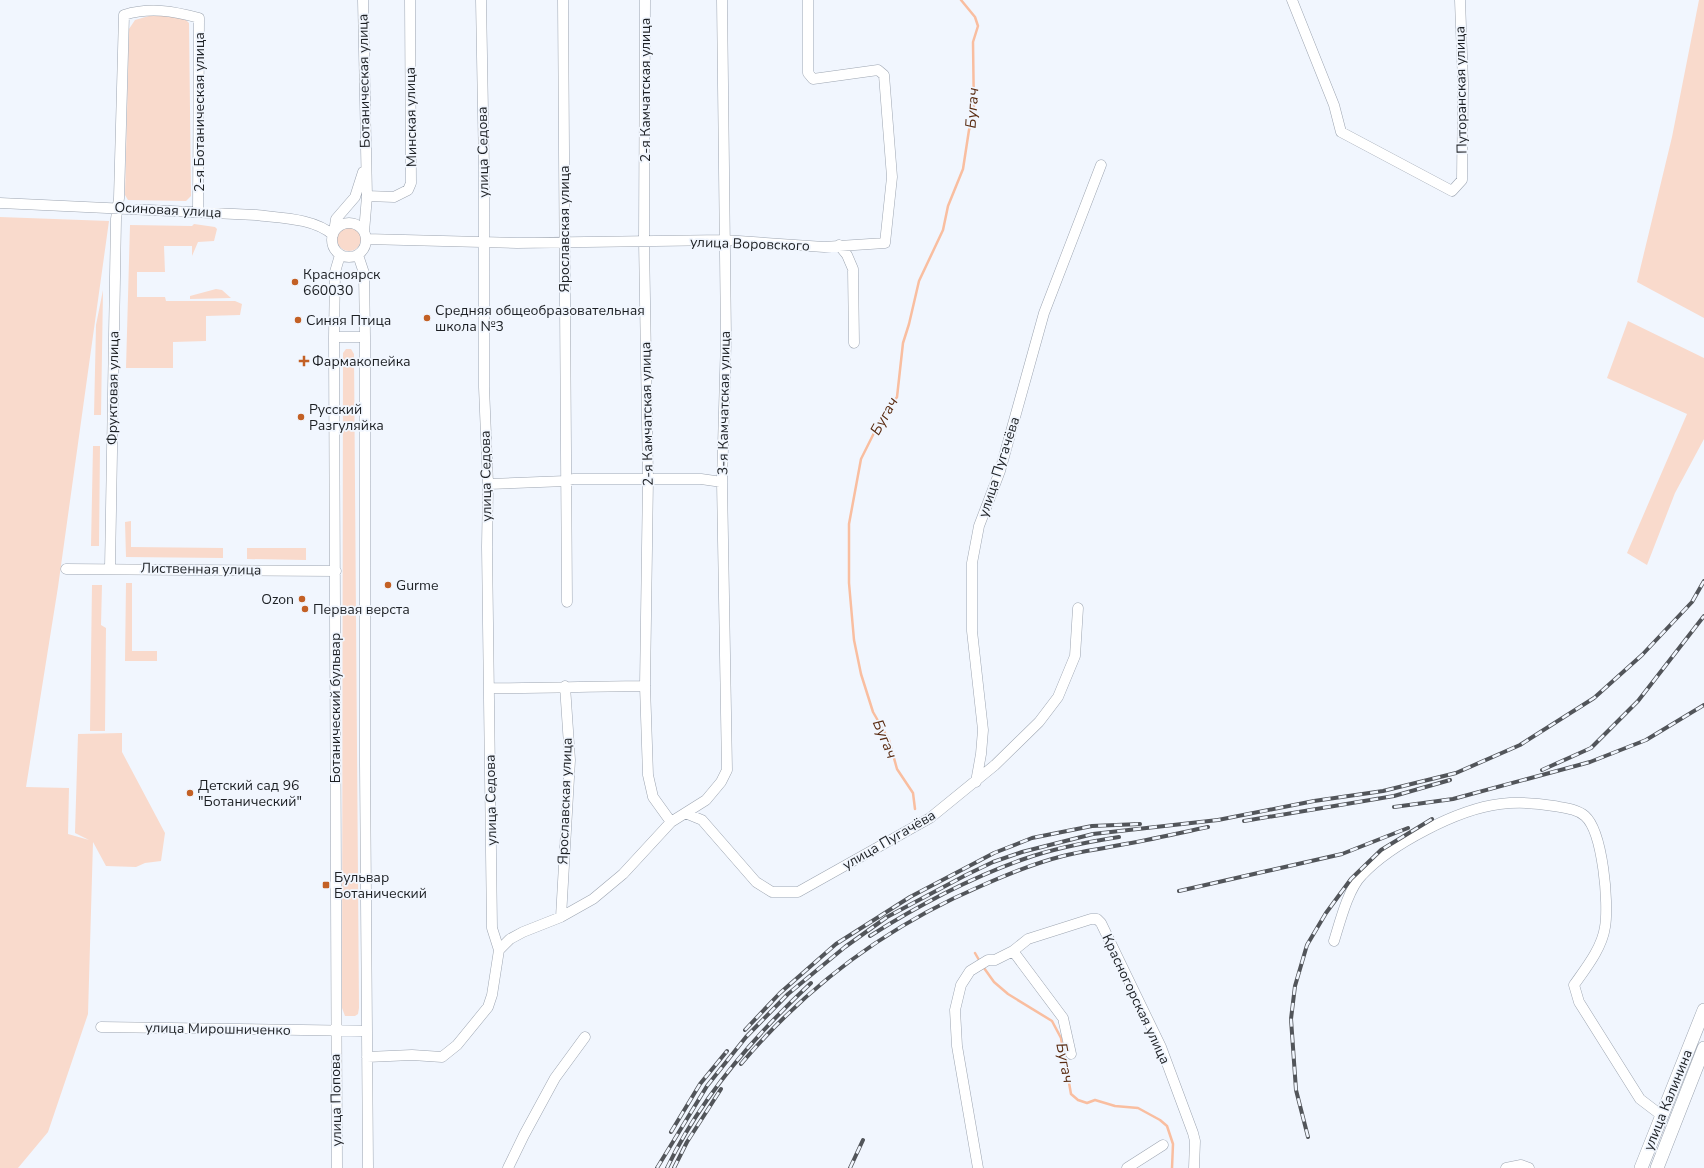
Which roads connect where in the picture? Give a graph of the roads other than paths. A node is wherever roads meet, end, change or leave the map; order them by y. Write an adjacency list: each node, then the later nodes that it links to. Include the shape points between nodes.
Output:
1 (363, 0): 10 (street, Ботаническая улица)
2 (410, 0): 12 (street, Минская улица, via 411,183 408,190 394,197)
3 (481, 0): 20 (street, улица Седова)
4 (563, 0): 21 (street, Ярославская улица)
5 (645, 0): 19 (street, 2-я Камчатская улица)
6 (722, 0): 18 (street, 3-я Камчатская улица)
7 (808, 0): 22 (street, улица Воровского, via 808,73 813,79 878,70 884,75 892,177 887,238 885,243 881,244)
8 (1292, 0): 9 (street, Путоранская улица, via 1334,105 1341,132 1452,191 1462,180 1463,83)
9 (1460, 0)
10 (365, 162): 12 (street, Ботаническая улица); 16 (street, Ботаническая улица, via 355,197 336,219)
11 (1101, 165): 40 (street, улица Пугачёва, via 1044,314 1000,471 980,526 972,563 972,631 983,730)
12 (366, 196): 17 (street, Ботаническая улица)
13 (0, 203): 14 (street, Осиновая улица)
14 (118, 208): 15 (street, Осиновая улица); 15 (street, 2-я Ботаническая улица, via 124,15 163,10 199,18); 32 (street, Фруктовая улица)
15 (198, 211): 16 (street, Осиновая улица, via 285,218 324,227)
16 (334, 233): 17 (street, via 340,226 349,224 357,226); 23 (street, via 333,246)
17 (365, 236): 20 (street, улица Воровского); 24 (street, via 364,248)
18 (724, 240): 19 (street, улица Воровского); 22 (street, улица Воровского, via 824,247); 30 (street, 3-я Камчатская улица, via 726,339)
19 (644, 241): 21 (street, улица Воровского); 28 (street, 2-я Камчатская улица)
20 (484, 242): 21 (street, улица Воровского); 31 (street, улица Седова, via 484,387)
21 (564, 242): 29 (street, Ярославская улица)
22 (839, 245): 27 (street, via 853,269)
23 (340, 255): 24 (street); 25 (street, Ботанический бульвар, via 335,272)
24 (358, 255): 26 (street, via 364,273)
25 (334, 337): 26 (street); 34 (street, Ботанический бульвар)
26 (365, 337): 50 (street)
27 (854, 343)
28 (648, 479): 29 (street, via 572,479); 30 (street); 38 (street, 2-я Камчатская улица)
29 (566, 482): 31 (street); 35 (street, Ярославская улица)
30 (722, 482): 41 (street, 3-я Камчатская улица, via 727,770 706,800)
31 (488, 484): 39 (street, улица Седова)
32 (110, 568): 33 (street, Лиственная улица); 34 (street, Лиственная улица)
33 (66, 569)
34 (336, 571): 49 (street, Ботанический бульвар)
35 (567, 602)
36 (1078, 608): 40 (street, улица Пугачёва, via 1074,656 1058,697 1039,722)
37 (565, 686): 38 (street); 39 (street, via 549,689); 43 (street, Ярославская улица, via 570,760)
38 (645, 686): 42 (street, 2-я Камчатская улица, via 648,774 658,804)
39 (490, 688): 45 (street, улица Седова, via 492,928)
40 (976, 782): 41 (street, улица Пугачёва, via 930,818 798,892 772,892 756,882 702,820)
41 (685, 813): 42 (street, 3-я Камчатская улица)
42 (671, 822): 43 (street, 3-я Камчатская улица, via 623,874 593,899)
43 (561, 917): 45 (street, 3-я Камчатская улица, via 523,932 510,939)
44 (1334, 941): 55 (street, via 1350,894 1360,876 1383,856 1414,836 1465,814 1500,804 1542,804 1572,809 1585,816 1591,823 1600,849 1607,899 1605,928 1595,955 1574,985 1579,1002 1640,1098)
45 (499, 950): 54 (street, via 488,1007 457,1045 442,1057)
46 (1014, 951): 53 (street, via 1063,1018); 60 (street, Красногорская улица, via 995,960 988,960 970,971 961,985 955,1010 957,1046); 62 (street, Красногорская улица, via 1028,939 1039,934 1091,919 1097,919 1101,923 1161,1047 1193,1133)
47 (1704, 1010): 55 (main road, улица Калинина)
48 (101, 1027): 49 (street, улица Мирошниченко)
49 (336, 1031): 50 (street, улица Мирошниченко); 57 (street, улица Попова)
50 (367, 1032): 54 (street)
51 (585, 1037): 59 (street, via 555,1078)
52 (1704, 1048): 66 (main road, улица Калинина)
53 (1071, 1054)
54 (367, 1057): 58 (street)
55 (1661, 1115): 65 (main road, улица Калинина)
56 (1164, 1145): 61 (street)
57 (337, 1168)
58 (368, 1168)
59 (508, 1168)
60 (978, 1168)
61 (1127, 1168)
62 (1194, 1168)
63 (1506, 1168): 64 (street, via 1521,1165)
64 (1529, 1168)
65 (1641, 1168)
66 (1657, 1168)

